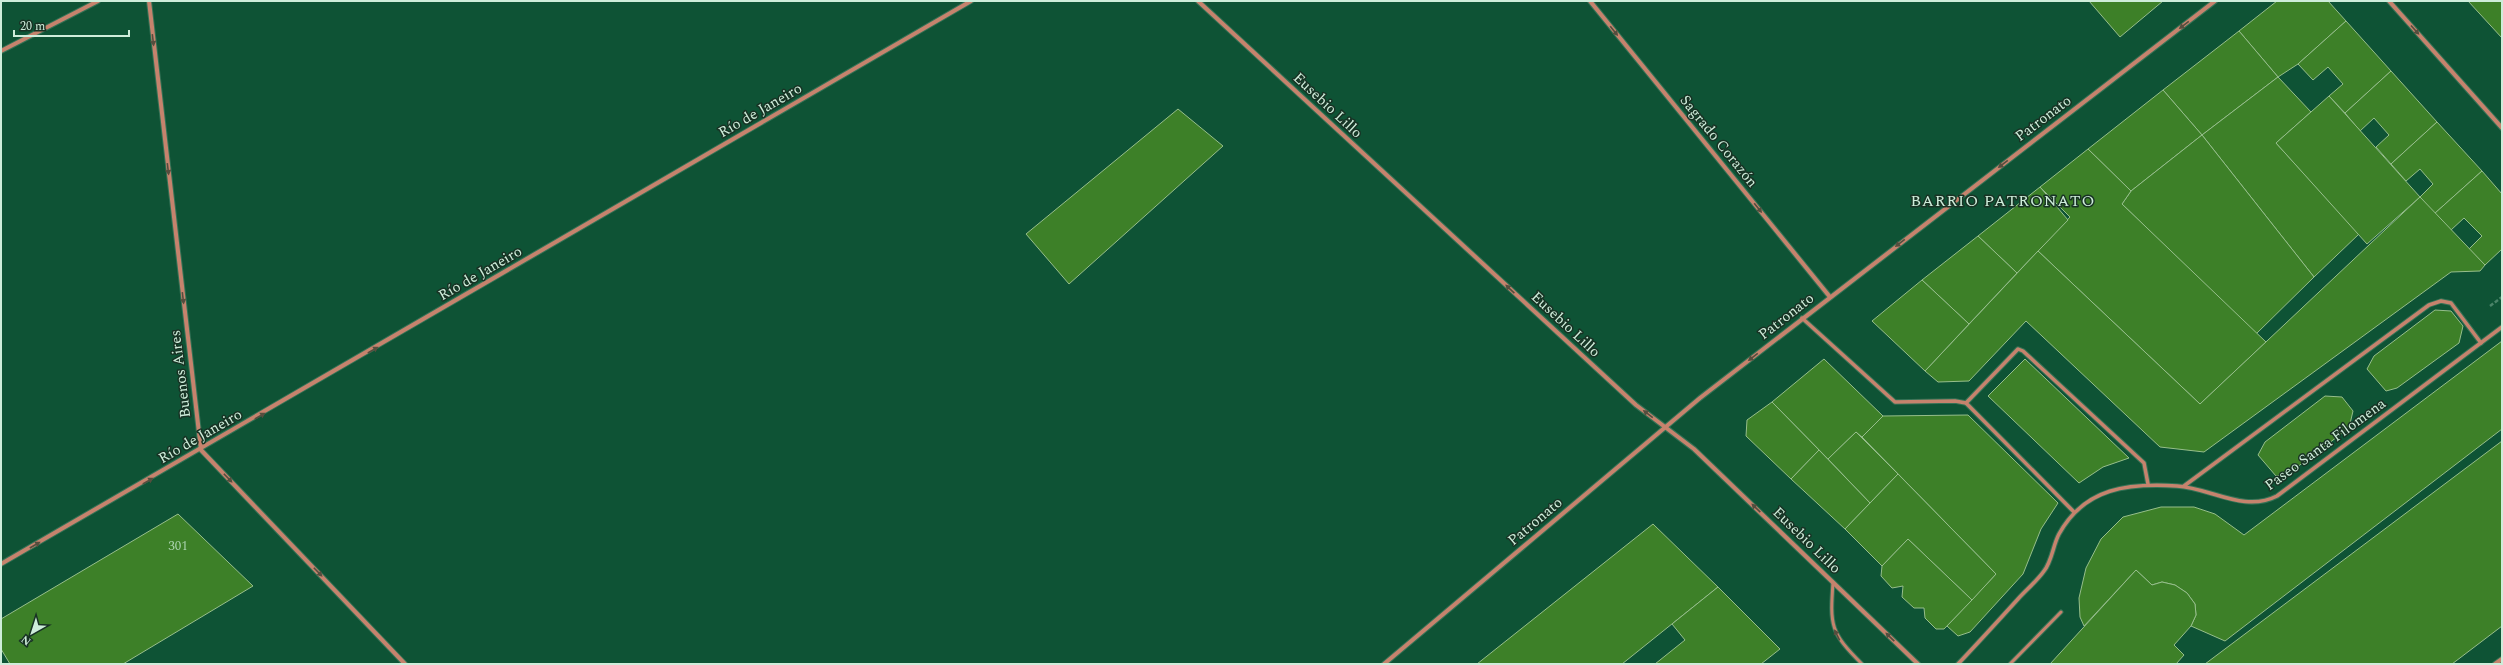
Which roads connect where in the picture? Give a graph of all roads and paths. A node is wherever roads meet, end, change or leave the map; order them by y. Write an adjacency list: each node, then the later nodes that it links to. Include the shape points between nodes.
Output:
1 (98, 1): 8 (street)
2 (149, 1): 18 (street, Buenos Aires, one-way to 18)
3 (971, 1): 18 (street, Río de Janeiro, one-way to 3)
4 (1198, 1): 17 (street, Eusebio Lillo, one-way to 4, via 1630,399)
5 (1590, 1): 10 (street, Sagrado Corazón, one-way to 10)
6 (2215, 1): 10 (street, Patronato, one-way to 10)
7 (2389, 1): 9 (street, one-way to 9)
8 (1, 51)
9 (2502, 128)
10 (1830, 297): 13 (street, Patronato)
11 (2502, 297): 12 (path)
12 (2489, 307)
13 (1802, 318): 16 (street, via 1895,402); 17 (street, Patronato, one-way to 17)
14 (2502, 327): 15 (street, Paseo Santa Filomena)
15 (2481, 343): 20 (street, Paseo Santa Filomena, via 2277,496 2265,502 2223,498); 20 (street, via 2451,303 2441,301 2428,305)
16 (1966, 403): 19 (street, via 2018,349 2023,351 2144,463); 21 (street)
17 (1665, 427): 23 (street, Eusebio Lillo, one-way to 17, via 1694,449); 27 (street, Patronato)
18 (201, 450): 22 (street, Río de Janeiro, one-way to 18); 26 (street, one-way to 26)
19 (2148, 484): 20 (street, Paseo Santa Filomena); 21 (street, Paseo Santa Filomena, via 2130,485 2111,491 2092,499)
20 (2184, 486)
21 (2074, 512): 30 (street, Paseo Santa Filomena, via 2052,547 2046,570)
22 (1, 564)
23 (1833, 582): 28 (lane, one-way to 23, via 1840,642 1835,633 1831,612); 29 (street, Eusebio Lillo, one-way to 23)
24 (2061, 612): 31 (lane)
25 (2502, 659): 32 (street)
26 (405, 664)
27 (1384, 664)
28 (1862, 664)
29 (1918, 664)
30 (1958, 664)
31 (2010, 664)
32 (2495, 664)

